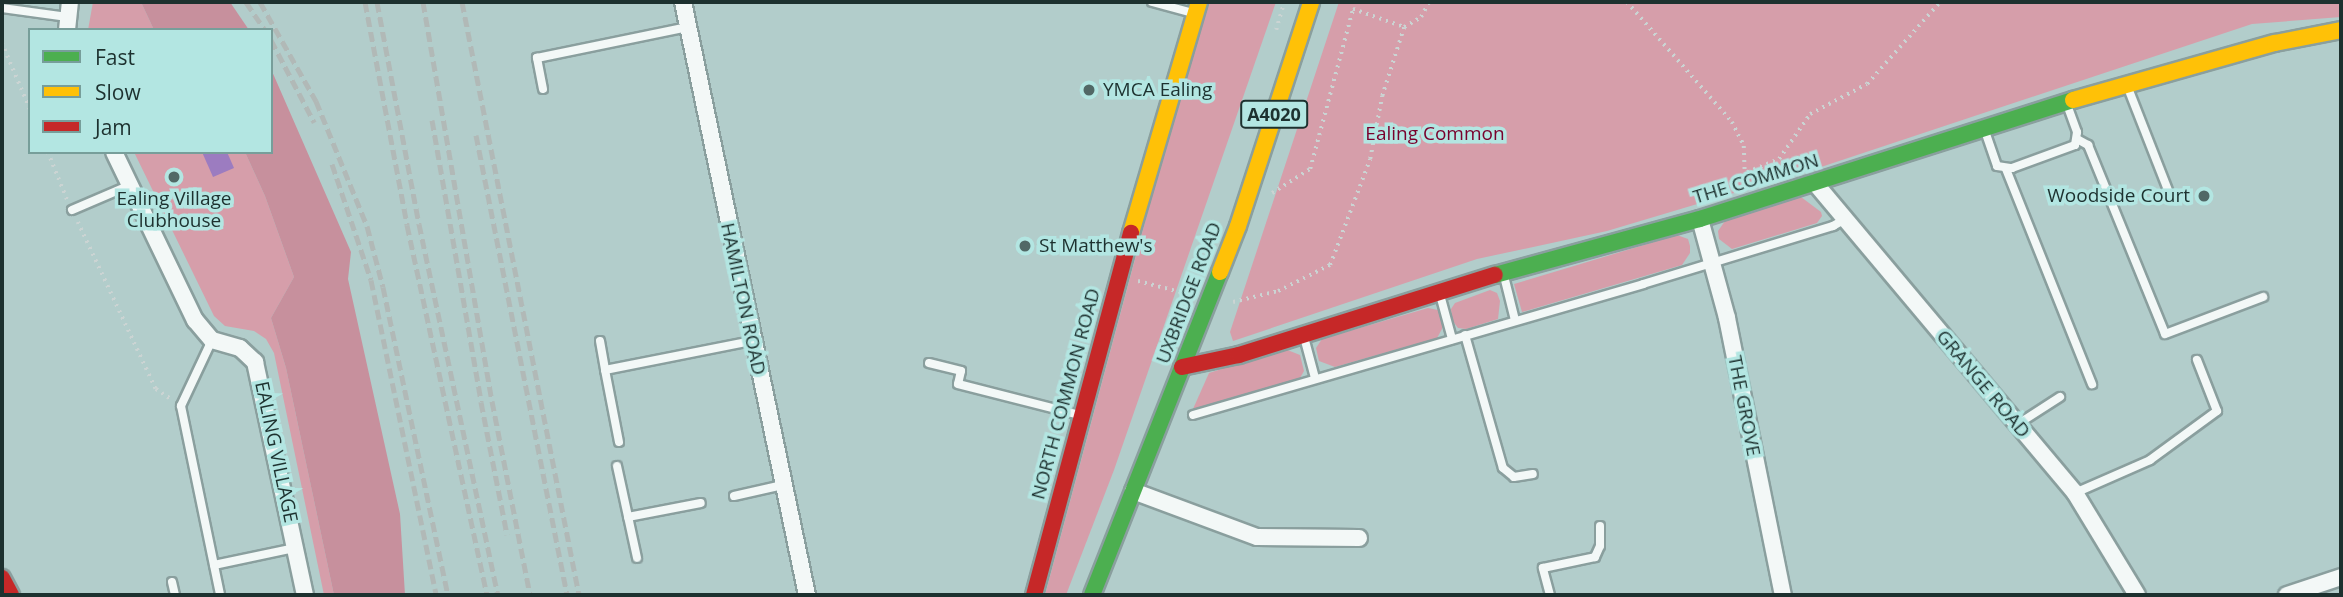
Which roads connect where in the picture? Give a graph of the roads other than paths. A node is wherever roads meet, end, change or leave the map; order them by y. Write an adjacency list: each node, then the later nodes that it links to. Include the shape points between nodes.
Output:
1 (683, 2): 7 (street, HAMILTON ROAD)
2 (1152, 2): 5 (lane)
3 (1311, 2): 35 (street, UXBRIDGE ROAD / A4020, via 1238,226)
4 (2, 8): 6 (lane)
5 (1197, 8): 40 (street, NORTH COMMON ROAD)
6 (68, 16)
7 (688, 27): 10 (lane, via 537,58); 32 (street, HAMILTON ROAD)
8 (2341, 30): 9 (street, THE COMMON, via 2274,43)
9 (2127, 86): 11 (street, THE COMMON); 18 (lane)
10 (543, 89)
11 (2066, 102): 12 (street, THE COMMON); 13 (lane)
12 (1984, 128): 15 (lane, via 1997,166); 16 (street, THE COMMON)
13 (2077, 139): 15 (lane, via 2075,145); 25 (lane, via 2088,145 2165,334)
14 (115, 154): 17 (street)
15 (2006, 169): 38 (lane)
16 (1815, 183): 20 (street, THE COMMON); 21 (street, GRANGE ROAD)
17 (128, 186): 19 (lane); 30 (street, via 195,320)
18 (2168, 190)
19 (72, 210)
20 (1700, 219): 22 (street, THE GROVE); 23 (street, THE COMMON)
21 (1845, 219): 22 (lane); 42 (street, GRANGE ROAD)
22 (1712, 262): 26 (lane); 68 (street, THE GROVE)
23 (1503, 274): 24 (street, THE COMMON); 26 (lane)
24 (1439, 290): 27 (street, THE COMMON); 29 (lane)
25 (2263, 297)
26 (1515, 320): 28 (lane)
27 (1303, 333): 35 (street, THE COMMON, via 1239,355); 37 (lane)
28 (1465, 335): 29 (lane); 45 (lane, via 1503,468 1514,477)
29 (1452, 339): 37 (lane)
30 (212, 340): 54 (street, EALING VILLAGE, via 240,348 255,362); 56 (lane, via 181,406)
31 (600, 341): 36 (lane)
32 (752, 341): 36 (lane); 46 (street, HAMILTON ROAD)
33 (2197, 360): 48 (lane, via 2217,411 2150,460)
34 (929, 363): 40 (lane, via 961,371 958,384)
35 (1182, 367): 47 (street, UXBRIDGE ROAD / A4020)
36 (605, 370): 43 (lane)
37 (1315, 378): 41 (lane)
38 (2092, 384)
39 (2060, 397): 42 (lane)
40 (1081, 415): 65 (street, NORTH COMMON ROAD)
41 (1193, 415)
42 (2018, 424): 48 (street, GRANGE ROAD)
43 (619, 442)
44 (617, 466): 51 (lane)
45 (1533, 474)
46 (783, 485): 49 (lane); 64 (street, HAMILTON ROAD)
47 (1133, 491): 53 (street, via 1257,537); 66 (street, UXBRIDGE ROAD / A4020)
48 (2075, 493): 69 (street, GRANGE ROAD)
49 (734, 496)
50 (701, 503): 51 (lane)
51 (628, 517): 55 (lane)
52 (1600, 526): 67 (lane, via 1595,556 1542,568)
53 (1359, 538)
54 (295, 548): 56 (lane); 63 (street, EALING VILLAGE)
55 (638, 558)
56 (214, 565): 62 (lane)
57 (2341, 577): 70 (street)
58 (2, 578): 60 (street)
59 (172, 582): 61 (lane)
60 (11, 595)
61 (175, 595)
62 (220, 595)
63 (305, 595)
64 (807, 595)
65 (1034, 595)
66 (1092, 595)
67 (1550, 595)
68 (1783, 595)
69 (2137, 595)
70 (2287, 595)

